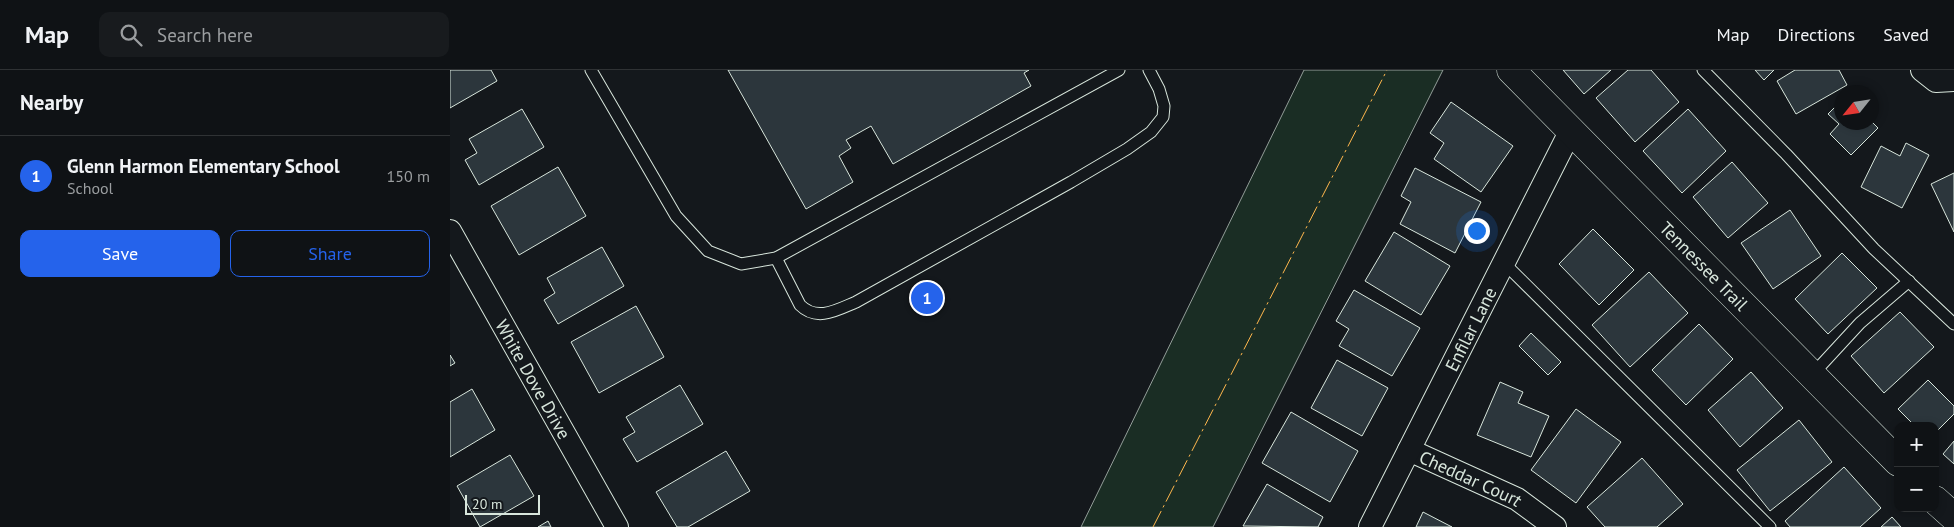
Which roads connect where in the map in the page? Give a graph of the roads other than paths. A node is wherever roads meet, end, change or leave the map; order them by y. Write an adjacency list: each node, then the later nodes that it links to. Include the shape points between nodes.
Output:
1 (591, 70): 10 (lane, via 676,216 708,251 741,264)
2 (1119, 70): 10 (lane)
3 (1149, 70): 10 (lane, via 1164,106 1163,117 1152,132 856,302 821,315 806,310 800,305)
4 (1512, 70): 8 (street, Tennessee Trail)
5 (1703, 70): 12 (lane, via 1874,249)
6 (1922, 70): 7 (street, via 1936,81)
7 (1954, 80)
8 (1571, 130): 11 (street, Enfilar Lane); 14 (street, Tennessee Trail)
9 (450, 231): 20 (street, White Dove Drive)
10 (776, 258)
11 (1504, 263): 15 (street, Enfilar Lane); 22 (lane)
12 (1909, 281): 13 (lane); 14 (lane, via 1860,323)
13 (1954, 324)
14 (1812, 375): 16 (street, Tennessee Trail)
15 (1409, 450): 19 (street, Cheddar Court, via 1517,499); 21 (street, Enfilar Lane)
16 (1894, 458)
17 (1939, 504): 18 (street)
18 (1954, 517)
19 (1547, 524)
20 (617, 527)
21 (1370, 527)
22 (1770, 527)

